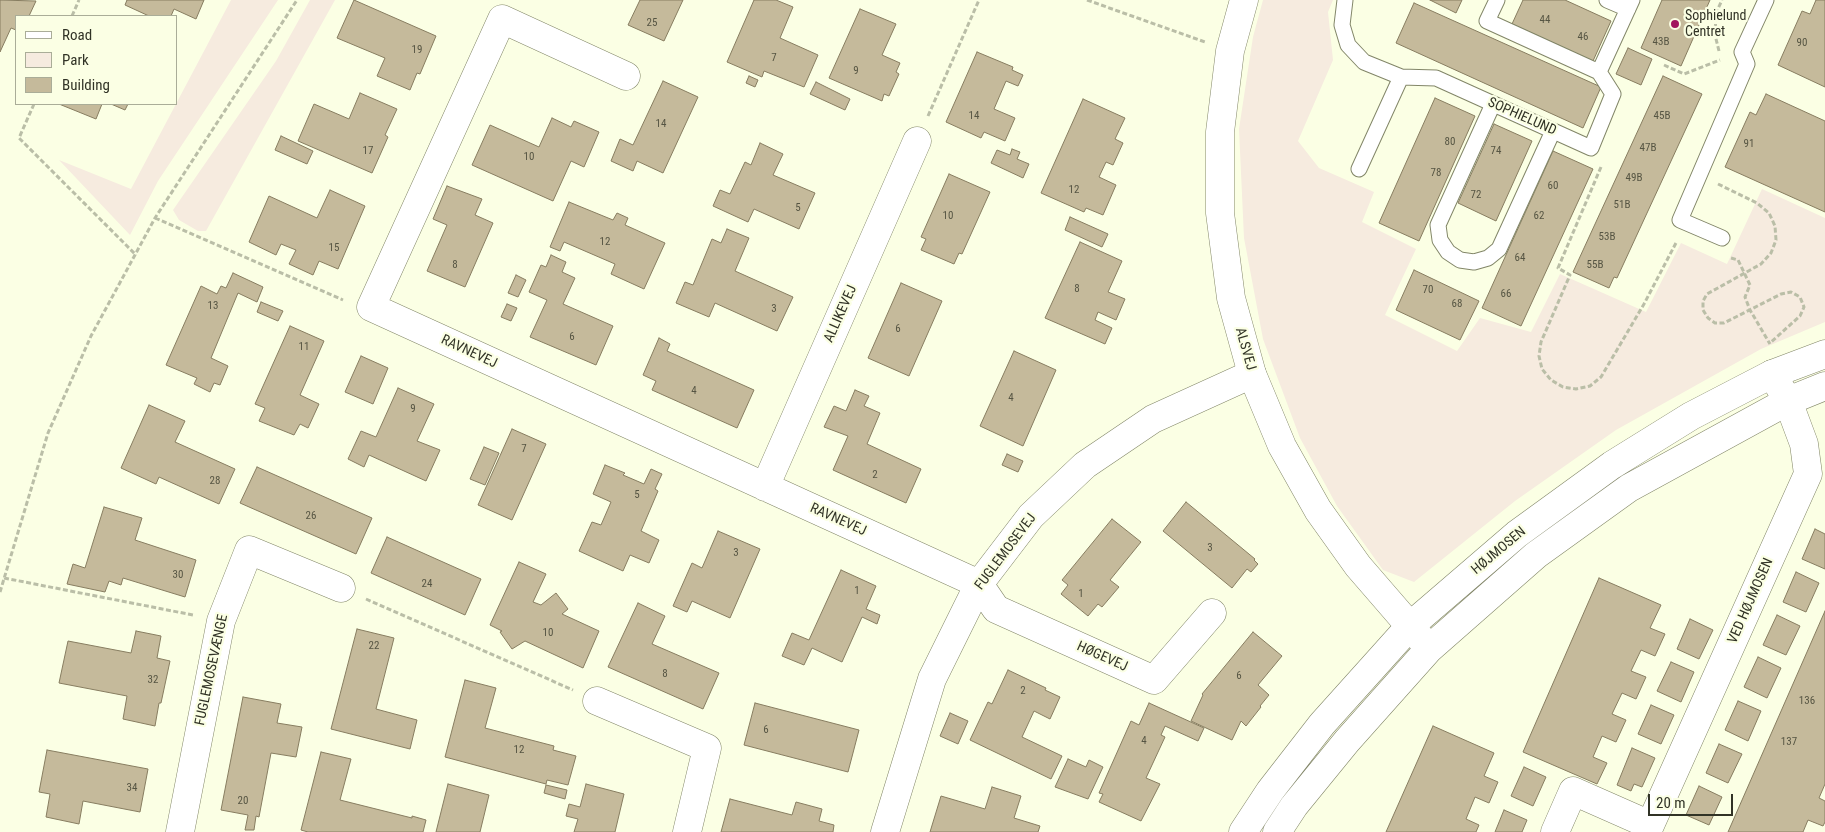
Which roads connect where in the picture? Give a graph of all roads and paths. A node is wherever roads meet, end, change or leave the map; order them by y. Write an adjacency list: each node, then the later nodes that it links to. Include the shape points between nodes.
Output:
1 (79, 0): 11 (path)
2 (297, 0): 25 (path)
3 (979, 0): 21 (path)
4 (1087, 0): 12 (path)
5 (1244, 0): 12 (street, ALSVEJ)
6 (1345, 0): 17 (lane, SOPHIELUND, via 1342,25 1348,44 1364,62)
7 (1497, 0): 15 (lane, via 1487,22)
8 (1607, 0): 10 (lane)
9 (1766, 0): 24 (lane, via 1742,52 1747,64)
10 (1630, 5): 15 (lane)
11 (72, 15)
12 (1230, 51): 34 (street, ALSVEJ, via 1220,132 1220,213 1231,298)
13 (1720, 60): 14 (path, via 1684,74)
14 (1664, 66)
15 (1599, 72): 22 (lane, via 1613,94)
16 (626, 76): 30 (street, via 502,19)
17 (1401, 77): 18 (lane, SOPHIELUND, via 1436,78); 23 (lane)
18 (1492, 104): 20 (lane, SOPHIELUND); 20 (lane, via 1438,225 1440,240 1448,252 1460,260 1474,262 1488,258 1499,249)
19 (34, 105): 28 (path, via 19,138)
20 (1553, 131): 22 (lane, SOPHIELUND)
21 (917, 141): 38 (street, ALLIKEVEJ)
22 (1591, 148): 26 (path, via 1603,162 1558,268 1570,275 1541,342 1539,356 1542,369 1550,380 1576,389 1590,386 1600,377)
23 (1359, 169)
24 (1699, 175): 26 (lane, via 1680,220); 29 (path, via 1757,203 1775,226 1776,240 1771,253 1761,264)
25 (155, 218): 28 (path); 30 (path, via 344,300)
26 (1687, 223): 27 (lane)
27 (1722, 238): 29 (path, via 1724,255 1738,260)
28 (136, 255): 39 (path, via 91,336 48,433)
29 (1743, 273): 31 (path, via 1750,285 1745,297); 31 (path, via 1707,294 1703,310 1715,323 1724,323)
30 (371, 307): 38 (street, RAVNEVEJ)
31 (1750, 310): 32 (path); 32 (path, via 1781,294 1791,292 1800,297 1804,307 1800,316)
32 (1770, 343): 35 (path)
33 (1825, 354): 35 (street, HØJMOSEN)
34 (1252, 374): 40 (street, FUGLEMOSEVEJ, via 1153,419 1084,465 1031,516); 45 (street, ALSVEJ, via 1282,446 1318,510 1358,566)
35 (1772, 374): 37 (street, VED HØJMOSEN); 45 (street, HØJMOSEN, via 1691,416 1612,465 1517,534)
36 (1825, 386): 37 (street, HØJMOSEN)
37 (1788, 401): 46 (street, HØJMOSEN, via 1629,488 1536,555); 48 (street, VED HØJMOSEN, via 1804,444 1808,474)
38 (765, 487): 40 (street, RAVNEVEJ)
39 (4, 578): 42 (path); 44 (path)
40 (980, 584): 43 (street, HØGEVEJ, via 996,609 1154,680); 51 (street, FUGLEMOSEVEJ, via 932,680)
41 (341, 588): 44 (street, FUGLEMOSEVÆNGE, via 249,550); 47 (path)
42 (0, 592)
43 (1212, 613)
44 (221, 621): 49 (street, FUGLEMOSEVÆNGE)
45 (1410, 626): 46 (street, ALSVEJ); 52 (street, HØJMOSEN, via 1322,724)
46 (1429, 649): 53 (street, HØJMOSEN, via 1347,741)
47 (597, 701): 50 (street, via 707,748)
48 (1649, 829): 54 (street, VED HØJMOSEN, via 1574,791)
49 (180, 832)
50 (687, 832)
51 (885, 832)
52 (1243, 832)
53 (1276, 832)
54 (1555, 832)

